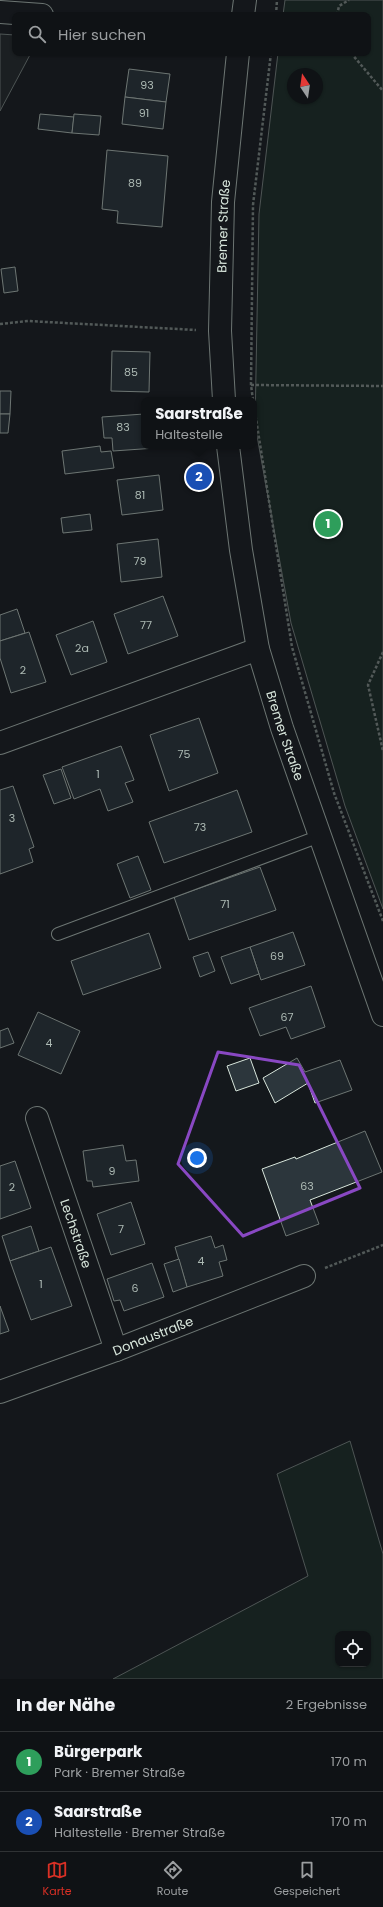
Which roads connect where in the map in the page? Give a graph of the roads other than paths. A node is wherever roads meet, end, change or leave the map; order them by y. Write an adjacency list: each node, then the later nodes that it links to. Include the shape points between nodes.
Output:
1 (245, 0): 3 (main road)
2 (0, 12): 4 (main road)
3 (243, 12)
4 (12, 13)
5 (238, 56): 6 (main road, Bremer Straße, via 223,202 220,331)
6 (224, 397)
7 (228, 449): 8 (main road, Bremer Straße, via 240,550)
8 (258, 649): 9 (main road); 10 (main road, Bremer Straße, via 282,728)
9 (0, 743)
10 (320, 836): 11 (lane); 12 (main road, Bremer Straße)
11 (58, 934)
12 (383, 1015)
13 (37, 1118): 15 (main road, Lechstraße)
14 (304, 1276): 15 (main road, Donaustraße)
15 (116, 1350): 16 (main road, Donaustraße)
16 (0, 1392)

